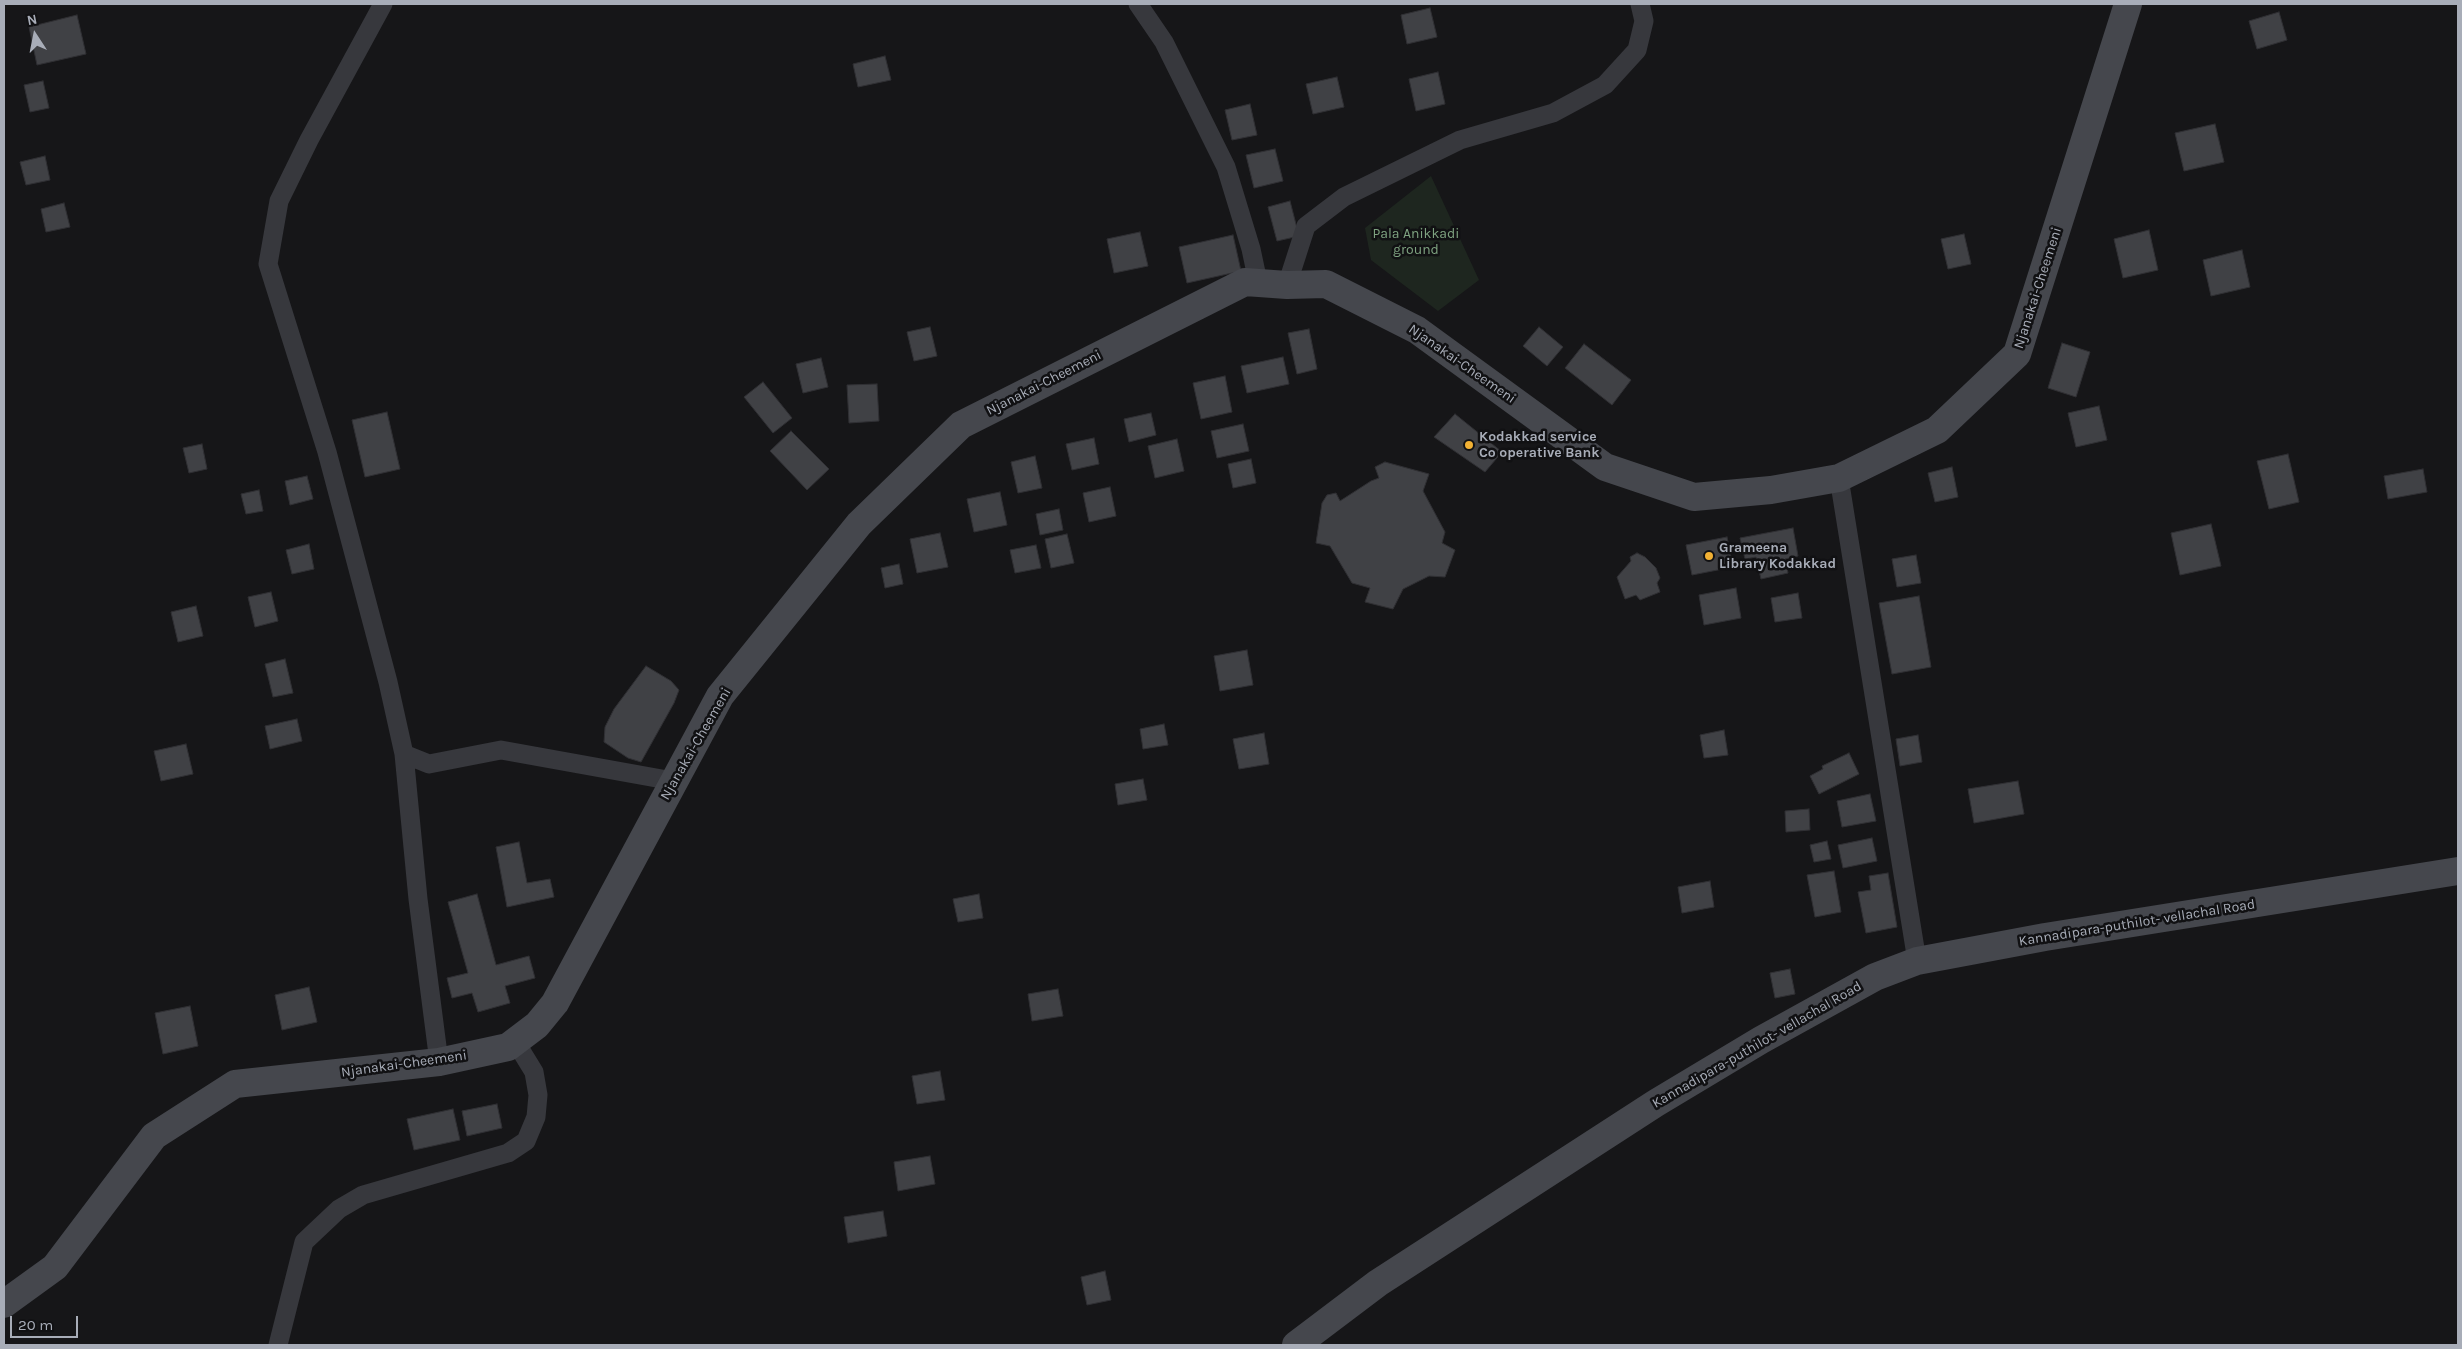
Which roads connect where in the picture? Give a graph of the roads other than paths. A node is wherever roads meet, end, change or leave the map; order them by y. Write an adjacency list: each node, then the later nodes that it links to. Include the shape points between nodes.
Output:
1 (383, 4): 8 (street, via 279,202 268,264 327,452)
2 (1138, 4): 5 (street, via 1164,42 1226,167)
3 (1640, 4): 6 (street, via 1644,21 1637,50 1606,85 1554,113 1460,140 1344,197 1306,226)
4 (2128, 4): 7 (main road, Njanakai-Cheemeni, via 2017,354 1937,430)
5 (1258, 282): 6 (main road, Njanakai-Cheemeni); 9 (main road, Njanakai-Cheemeni, via 1245,282 962,425 858,524 720,696)
6 (1287, 285): 7 (main road, Njanakai-Cheemeni, via 1326,284 1417,330 1605,467 1694,496 1771,490)
7 (1839, 478): 11 (street)
8 (404, 754): 9 (street, via 429,764 501,750); 13 (street)
9 (673, 782): 12 (main road, Njanakai-Cheemeni, via 555,1003)
10 (2458, 871): 11 (main road, Kannadipara-puthilot- vellachal Road, via 2045,937)
11 (1917, 961): 16 (main road, Kannadipara-puthilot- vellachal Road, via 1875,976 1656,1103 1378,1283)
12 (516, 1041): 13 (main road, Njanakai-Cheemeni, via 508,1047); 15 (street, via 534,1072 538,1095 536,1117 526,1141 508,1153 363,1195 339,1209 304,1242)
13 (439, 1062): 14 (main road, Njanakai-Cheemeni, via 235,1084 154,1136 54,1267)
14 (4, 1304)
15 (278, 1345)
16 (1296, 1345)

